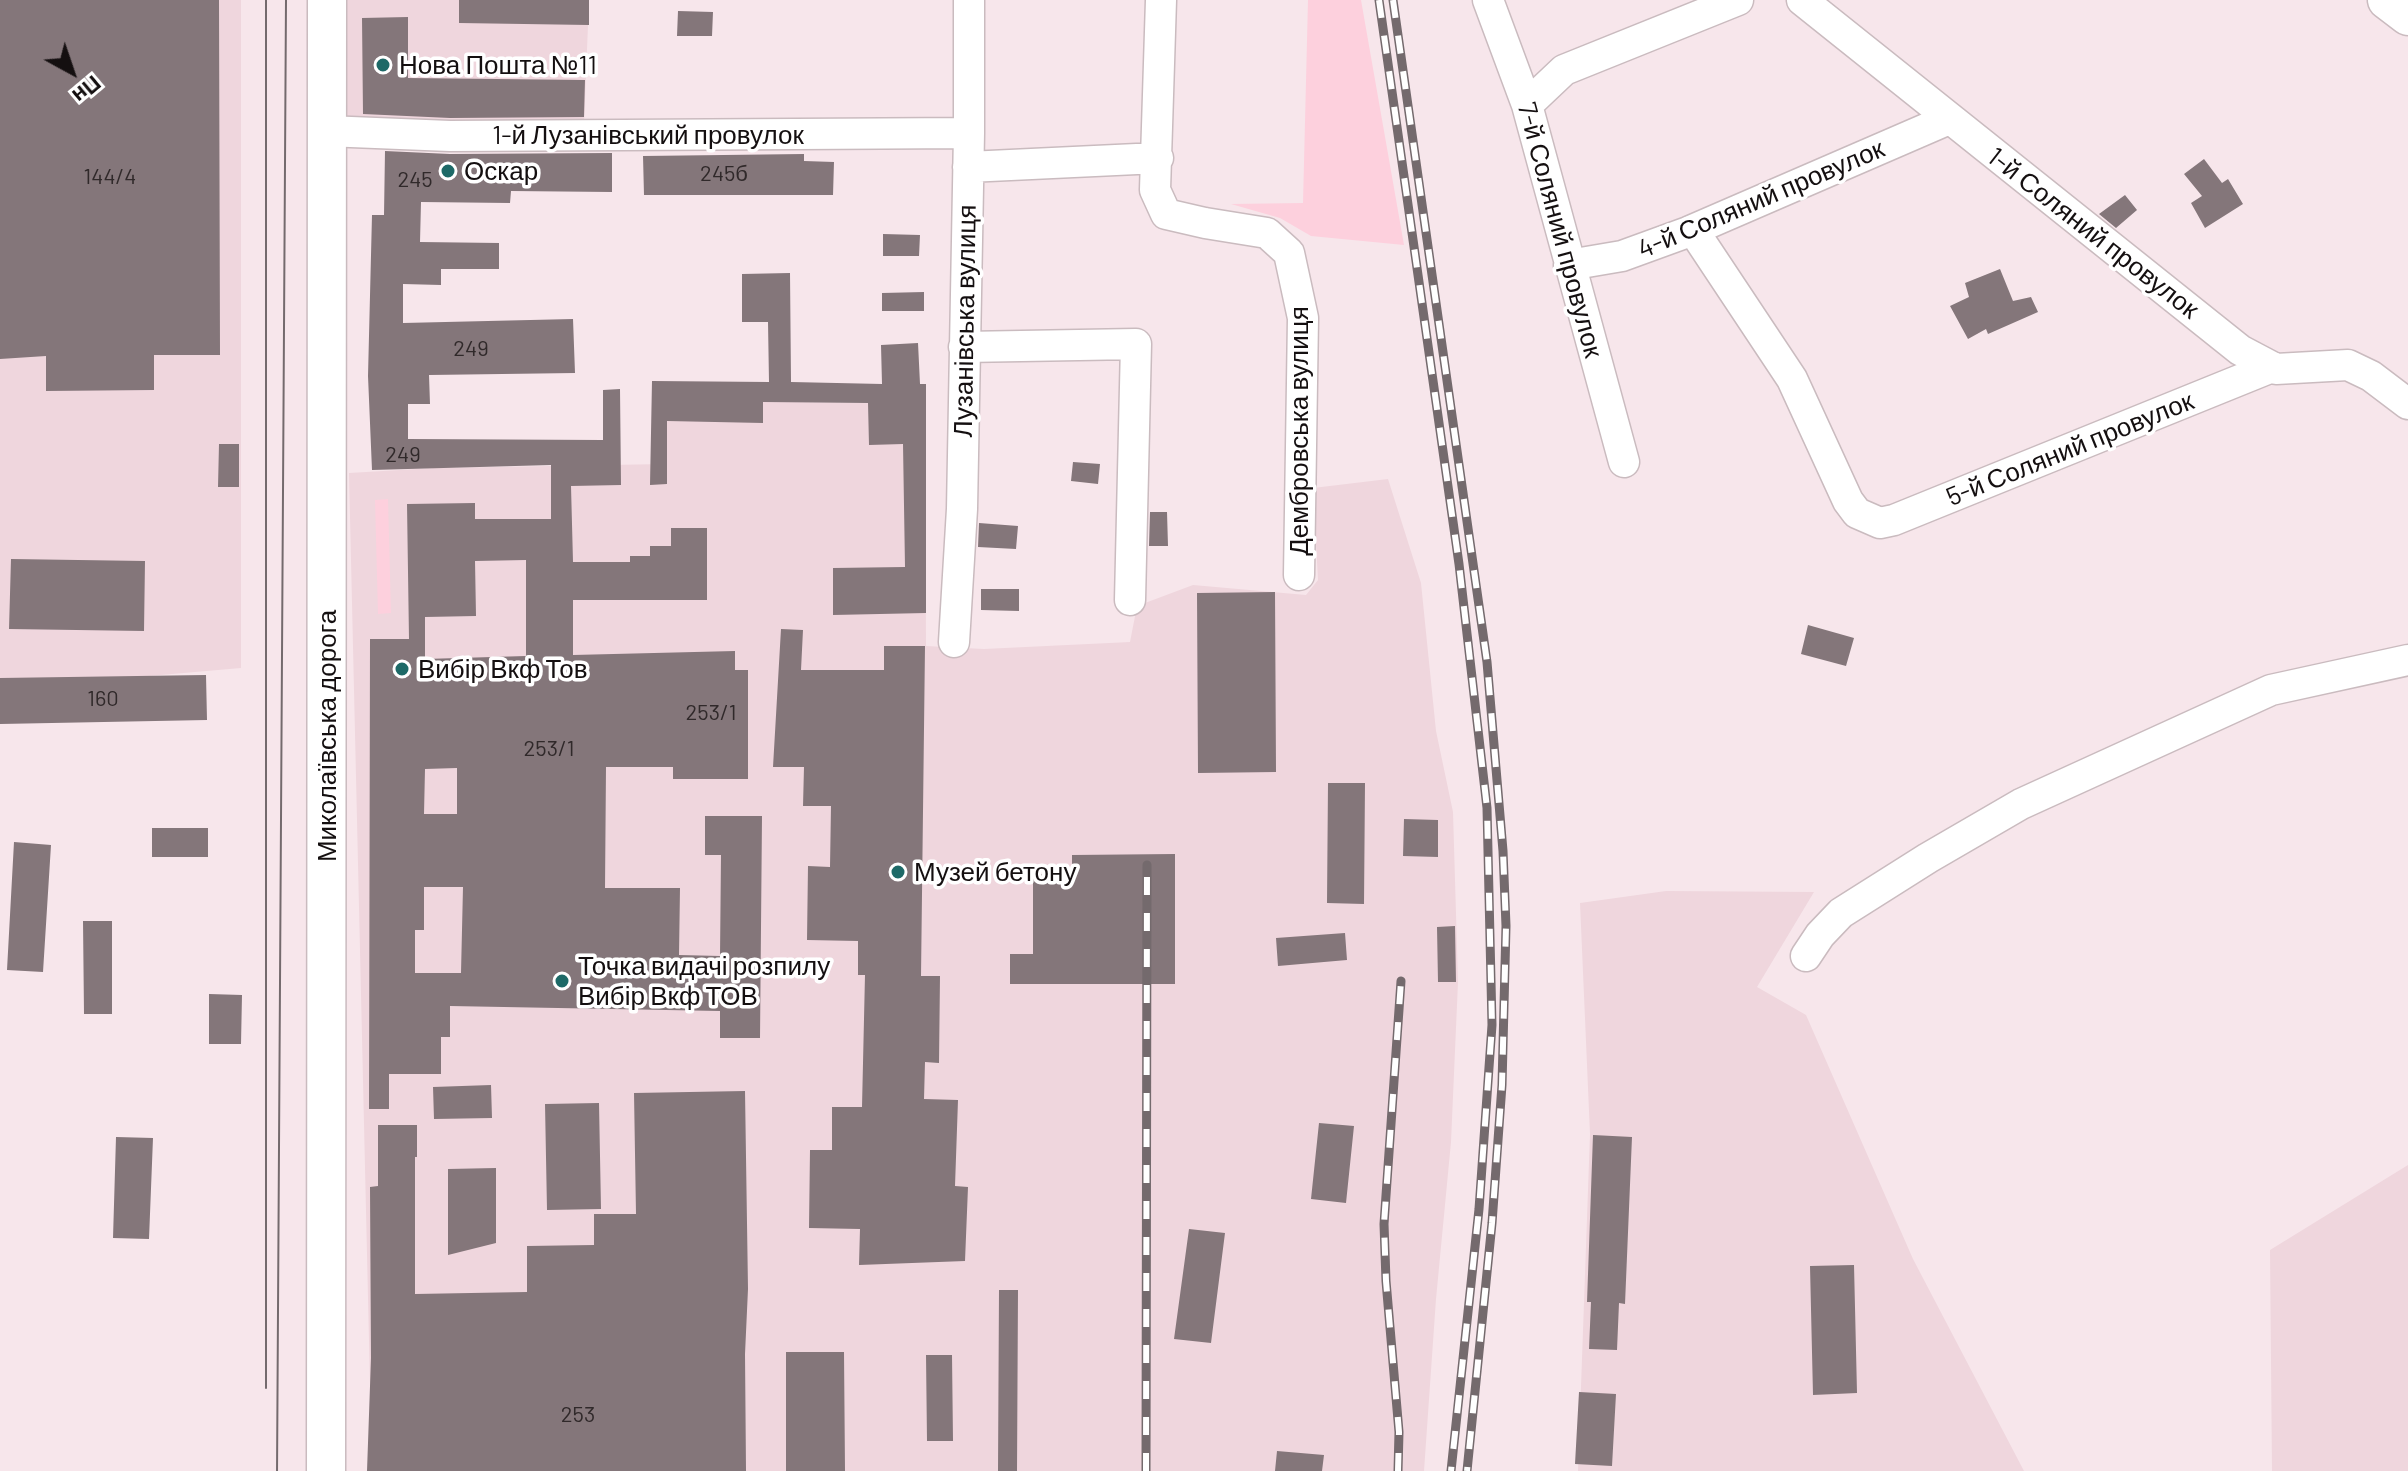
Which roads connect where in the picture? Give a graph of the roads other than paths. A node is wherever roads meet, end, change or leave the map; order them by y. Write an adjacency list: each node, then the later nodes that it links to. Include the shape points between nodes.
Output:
1 (327, 0): 11 (main road, Миколаївська дорога)
2 (969, 0): 12 (street, Лузанівська вулиця)
3 (1161, 0): 13 (street, Дембровська вулиця)
4 (1488, 0): 9 (street, 7-й Соляний провулок)
5 (1738, 0): 9 (street, via 1564,70)
6 (1802, 0): 10 (street, 1-й Соляний провулок)
7 (2387, 0): 8 (main road)
8 (2408, 16)
9 (1527, 105): 16 (street, 7-й Соляний провулок)
10 (1949, 119): 15 (street, 4-й Соляний провулок); 18 (street, 1-й Соляний провулок, via 2240,350)
11 (326, 131): 12 (street, 1-й Лузанівський провулок, via 450,136); 26 (main road, Миколаївська дорога)
12 (969, 133): 14 (street, Лузанівська вулиця)
13 (1158, 158): 14 (street); 21 (street, Дембровська вулиця, via 1155,190 1166,214 1267,233 1289,253 1303,318)
14 (968, 167): 17 (street, Лузанівська вулиця)
15 (1693, 230): 16 (street, 4-й Соляний провулок, via 1622,256); 18 (street, 5-й Соляний провулок, via 1792,379 1848,501 1857,513 1880,523)
16 (1569, 265): 20 (street, 7-й Соляний провулок)
17 (964, 347): 22 (street, via 1136,344); 23 (street, Лузанівська вулиця)
18 (2272, 367): 19 (street, 1-й Соляний провулок, via 2348,365)
19 (2408, 404)
20 (1624, 462)
21 (1299, 575)
22 (1130, 600)
23 (954, 642)
24 (2408, 660): 25 (street, via 2271,690 2021,804 1841,913)
25 (1806, 956)
26 (326, 1471)

